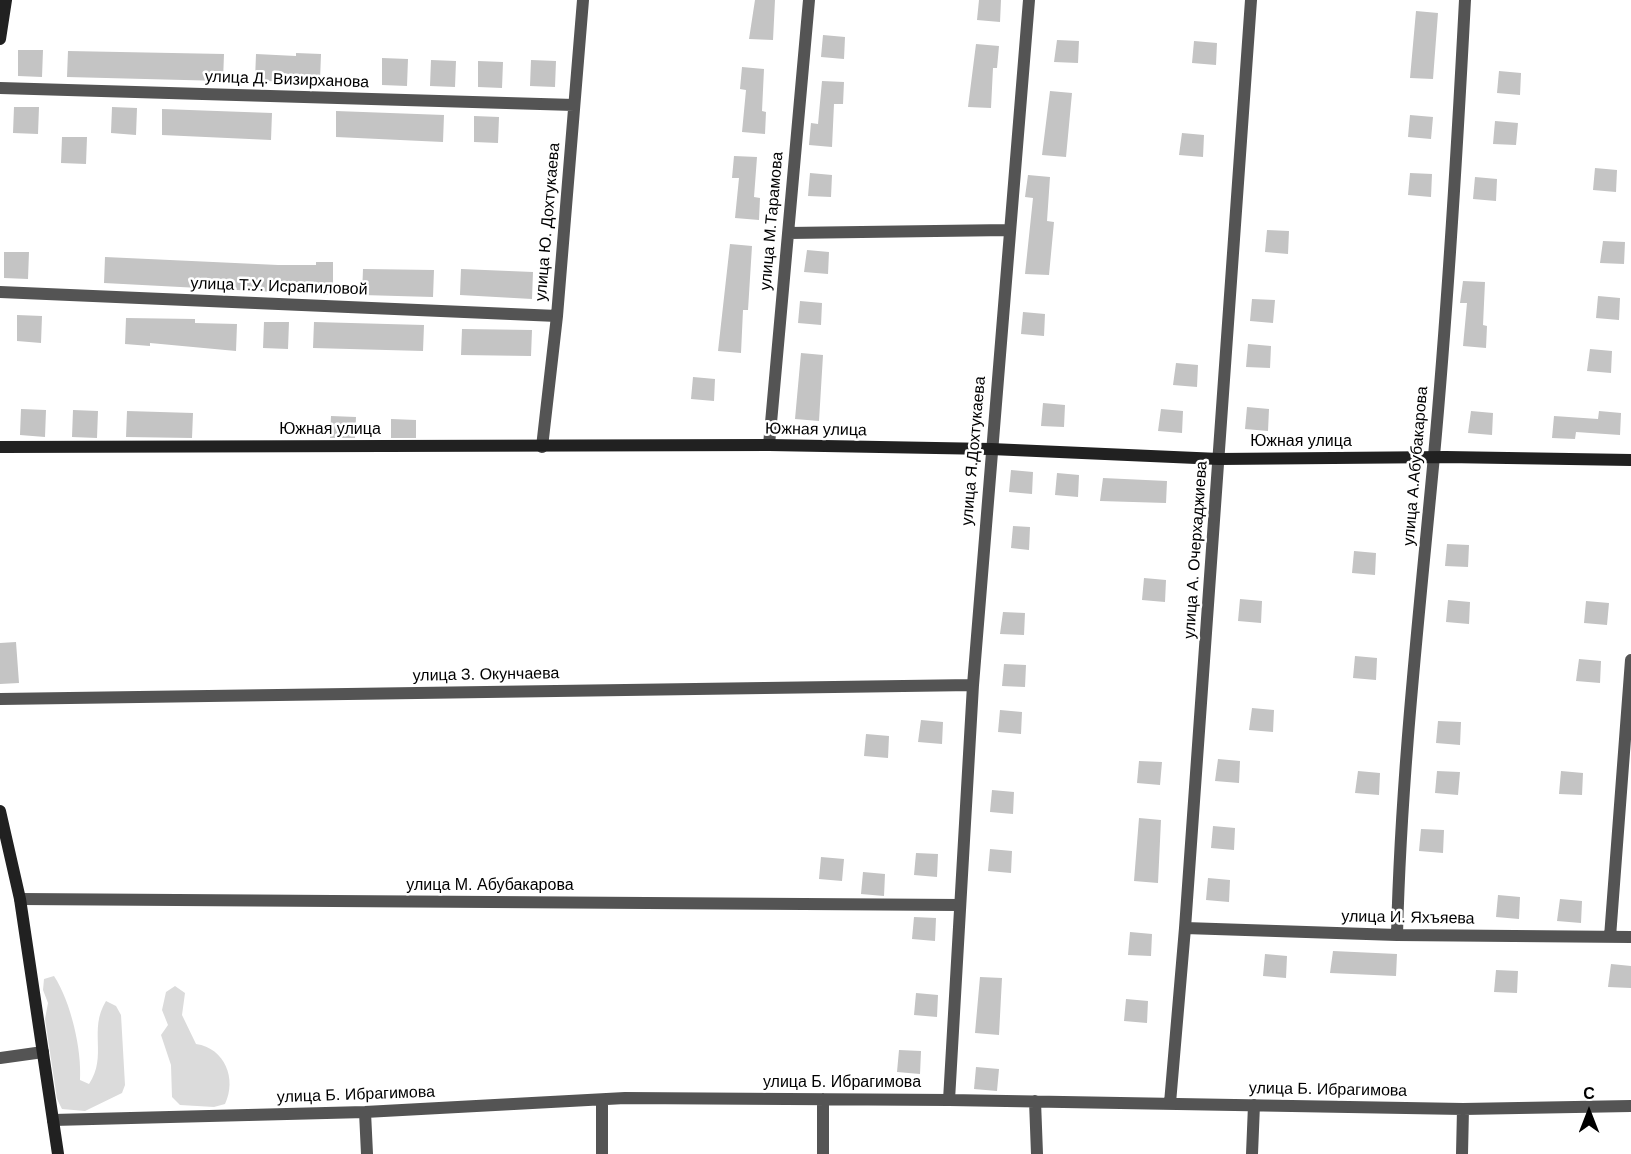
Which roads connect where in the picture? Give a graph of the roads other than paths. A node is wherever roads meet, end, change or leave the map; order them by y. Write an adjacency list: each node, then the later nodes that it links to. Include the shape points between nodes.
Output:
1 (6, 0): 7 (main road)
2 (583, 0): 9 (street, улица Ю. Дохтукаева)
3 (809, 0): 11 (street, улица М.Тарамова)
4 (1029, 0): 10 (street, улица Я.Дохтукаева)
5 (1251, 0): 19 (street, улица А. Очерхаджиева)
6 (1465, 0): 18 (street, улица А.Абубакарова, via 1453,235)
7 (0, 39)
8 (0, 88): 9 (street, улица Д. Визирханова)
9 (574, 105): 13 (street, улица Ю. Дохтукаева)
10 (1009, 230): 11 (street); 17 (street, улица Я.Дохтукаева)
11 (788, 233): 14 (street, улица М.Тарамова)
12 (0, 292): 13 (street, улица Т.У. Исрапиловой)
13 (557, 316): 16 (street, улица Ю. Дохтукаева)
14 (769, 445): 16 (main road, Южная улица); 17 (main road, Южная улица)
15 (0, 447): 16 (main road, Южная улица)
16 (542, 447)
17 (991, 449): 19 (main road, Южная улица); 22 (street, улица Я.Дохтукаева)
18 (1434, 457): 19 (main road, Южная улица); 20 (main road, Южная улица); 28 (street, улица А.Абубакарова, via 1410,687)
19 (1219, 459): 27 (street, улица А. Очерхаджиева)
20 (1631, 460)
21 (1631, 660): 29 (street)
22 (973, 685): 23 (street, улица З. Окунчаева); 26 (street, улица Я.Дохтукаева)
23 (0, 699)
24 (0, 811): 25 (main road)
25 (20, 899): 26 (street, улица М. Абубакарова); 31 (main road)
26 (960, 906): 35 (street, улица Я.Дохтукаева)
27 (1185, 928): 28 (street, улица И. Яхъяева); 37 (street, улица А. Очерхаджиева)
28 (1396, 935): 29 (street, улица И. Яхъяева)
29 (1610, 937): 30 (street, улица И. Яхъяева)
30 (1631, 937)
31 (43, 1052): 32 (street); 42 (main road)
32 (0, 1058)
33 (823, 1099): 34 (street, улица Б. Ибрагимова); 35 (street, улица Б. Ибрагимова); 46 (street)
34 (602, 1100): 41 (street, улица Б. Ибрагимова); 45 (street)
35 (949, 1100): 36 (street, улица Б. Ибрагимова)
36 (1035, 1101): 37 (street, улица Б. Ибрагимова); 47 (street)
37 (1170, 1103): 38 (street, улица Б. Ибрагимова)
38 (1254, 1105): 40 (street, улица Б. Ибрагимова); 48 (street)
39 (1631, 1106): 40 (street, улица Б. Ибрагимова)
40 (1463, 1109): 49 (street)
41 (364, 1112): 42 (street, улица Б. Ибрагимова); 44 (street)
42 (53, 1119): 43 (main road)
43 (58, 1154)
44 (367, 1154)
45 (603, 1154)
46 (824, 1154)
47 (1037, 1154)
48 (1252, 1154)
49 (1462, 1154)

